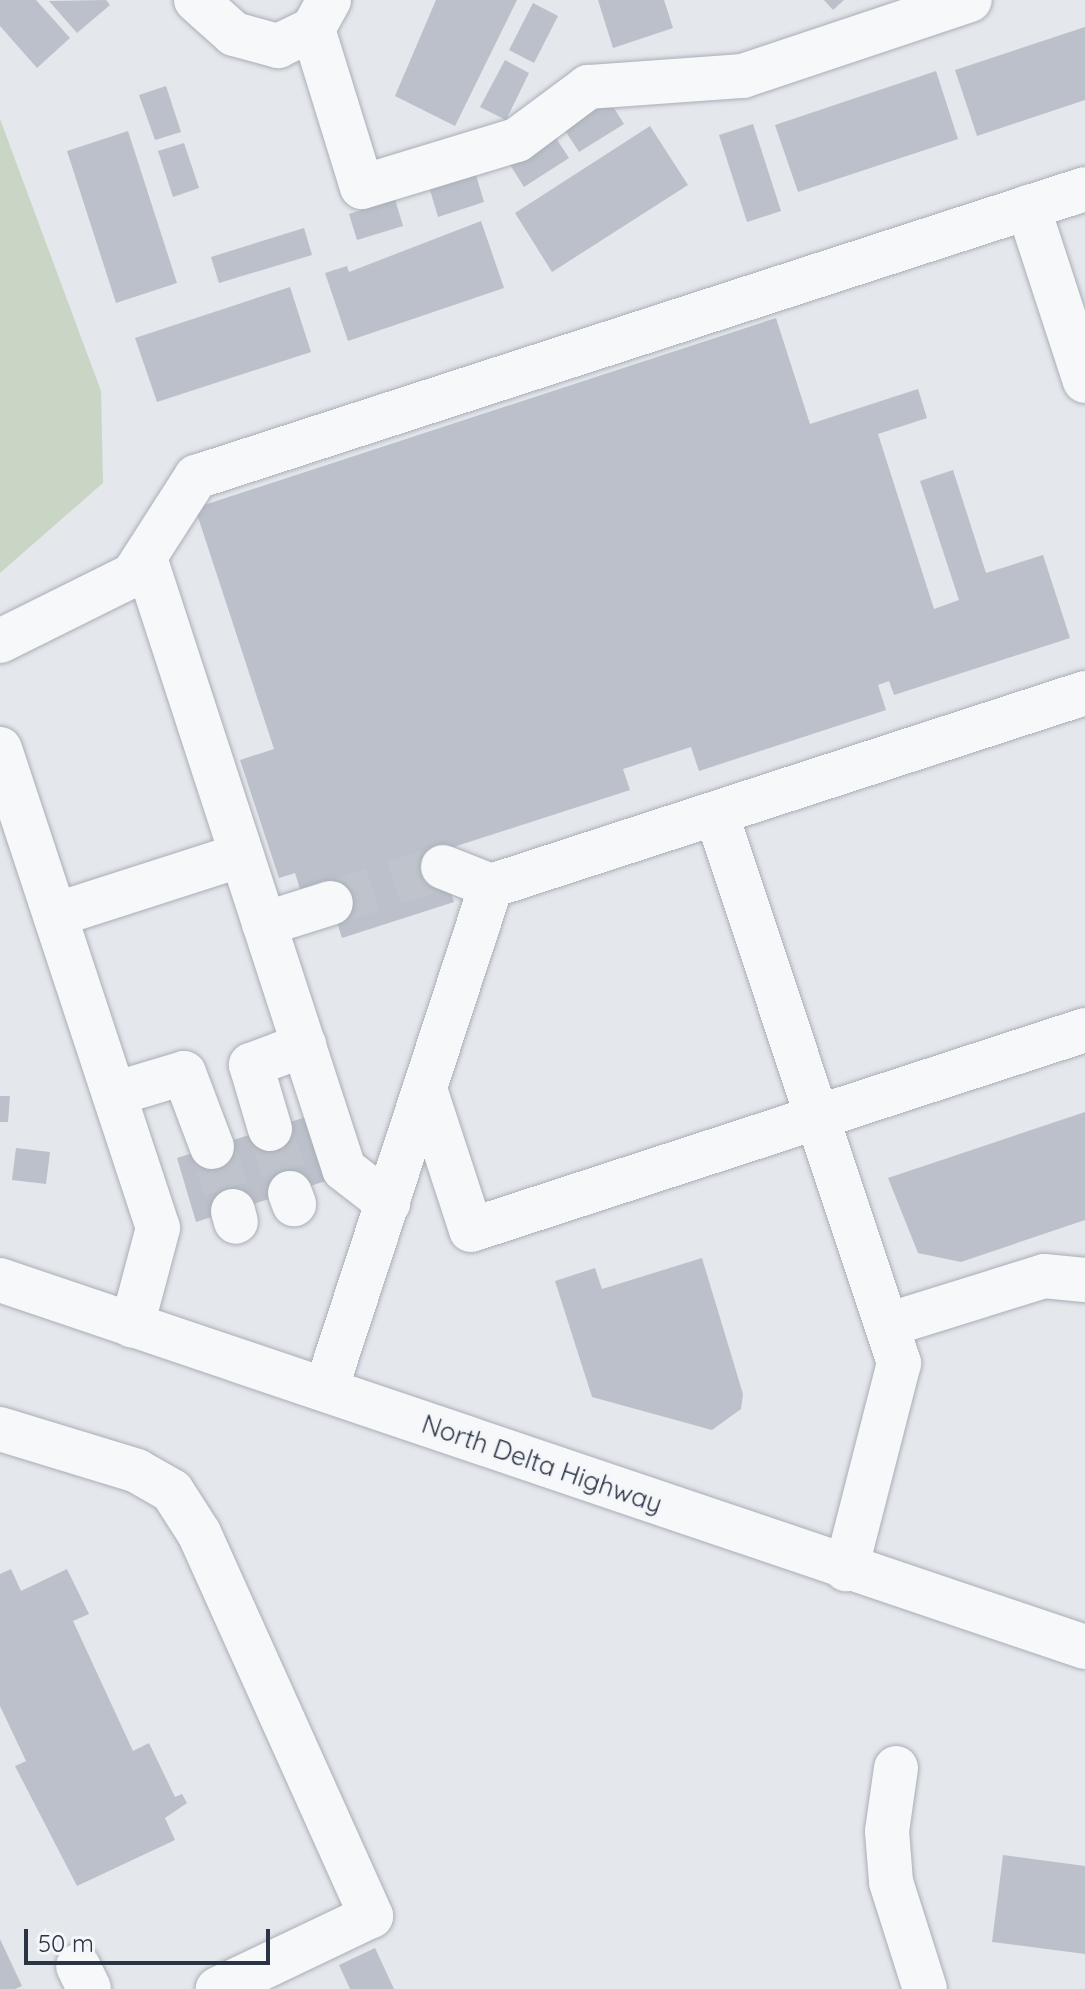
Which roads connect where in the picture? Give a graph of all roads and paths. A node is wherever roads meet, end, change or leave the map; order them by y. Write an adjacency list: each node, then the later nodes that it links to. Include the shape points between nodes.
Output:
1 (196, 0): 3 (street, via 234,34 259,44 278,46)
2 (970, 0): 3 (street, via 743,76 588,87 517,140 362,187)
3 (321, 15)
4 (1085, 189): 5 (street)
5 (1028, 207): 6 (street); 7 (street, via 196,477 177,498)
6 (1085, 381)
7 (147, 564): 8 (street); 12 (street)
8 (0, 641)
9 (1085, 693): 11 (street)
10 (0, 749): 16 (street)
11 (716, 813): 14 (street); 22 (street)
12 (242, 855): 16 (street); 17 (street)
13 (443, 867): 14 (street)
14 (491, 886): 20 (street)
15 (331, 903): 17 (street)
16 (55, 915): 21 (street)
17 (264, 924): 19 (street)
18 (1085, 1030): 22 (street)
19 (304, 1045): 23 (street, via 251,1065); 25 (street, via 344,1169)
20 (425, 1089): 22 (street, via 471,1230); 25 (street)
21 (114, 1094): 24 (street, via 184,1073); 29 (street, via 158,1228)
22 (818, 1118): 28 (street)
23 (270, 1129)
24 (212, 1147)
25 (388, 1203): 30 (street)
26 (0, 1280): 29 (street, North Delta Highway)
27 (1085, 1280): 28 (street, via 1044,1276)
28 (887, 1325): 32 (street, via 898,1384)
29 (132, 1326): 30 (street, North Delta Highway)
30 (326, 1389): 32 (street, North Delta Highway)
31 (0, 1429): 35 (street, via 137,1471 172,1491 199,1533 371,1916)
32 (846, 1569): 33 (street, North Delta Highway)
33 (1085, 1647)
34 (896, 1768): 36 (street, via 887,1831 891,1882)
35 (218, 1989)
36 (925, 1989)

